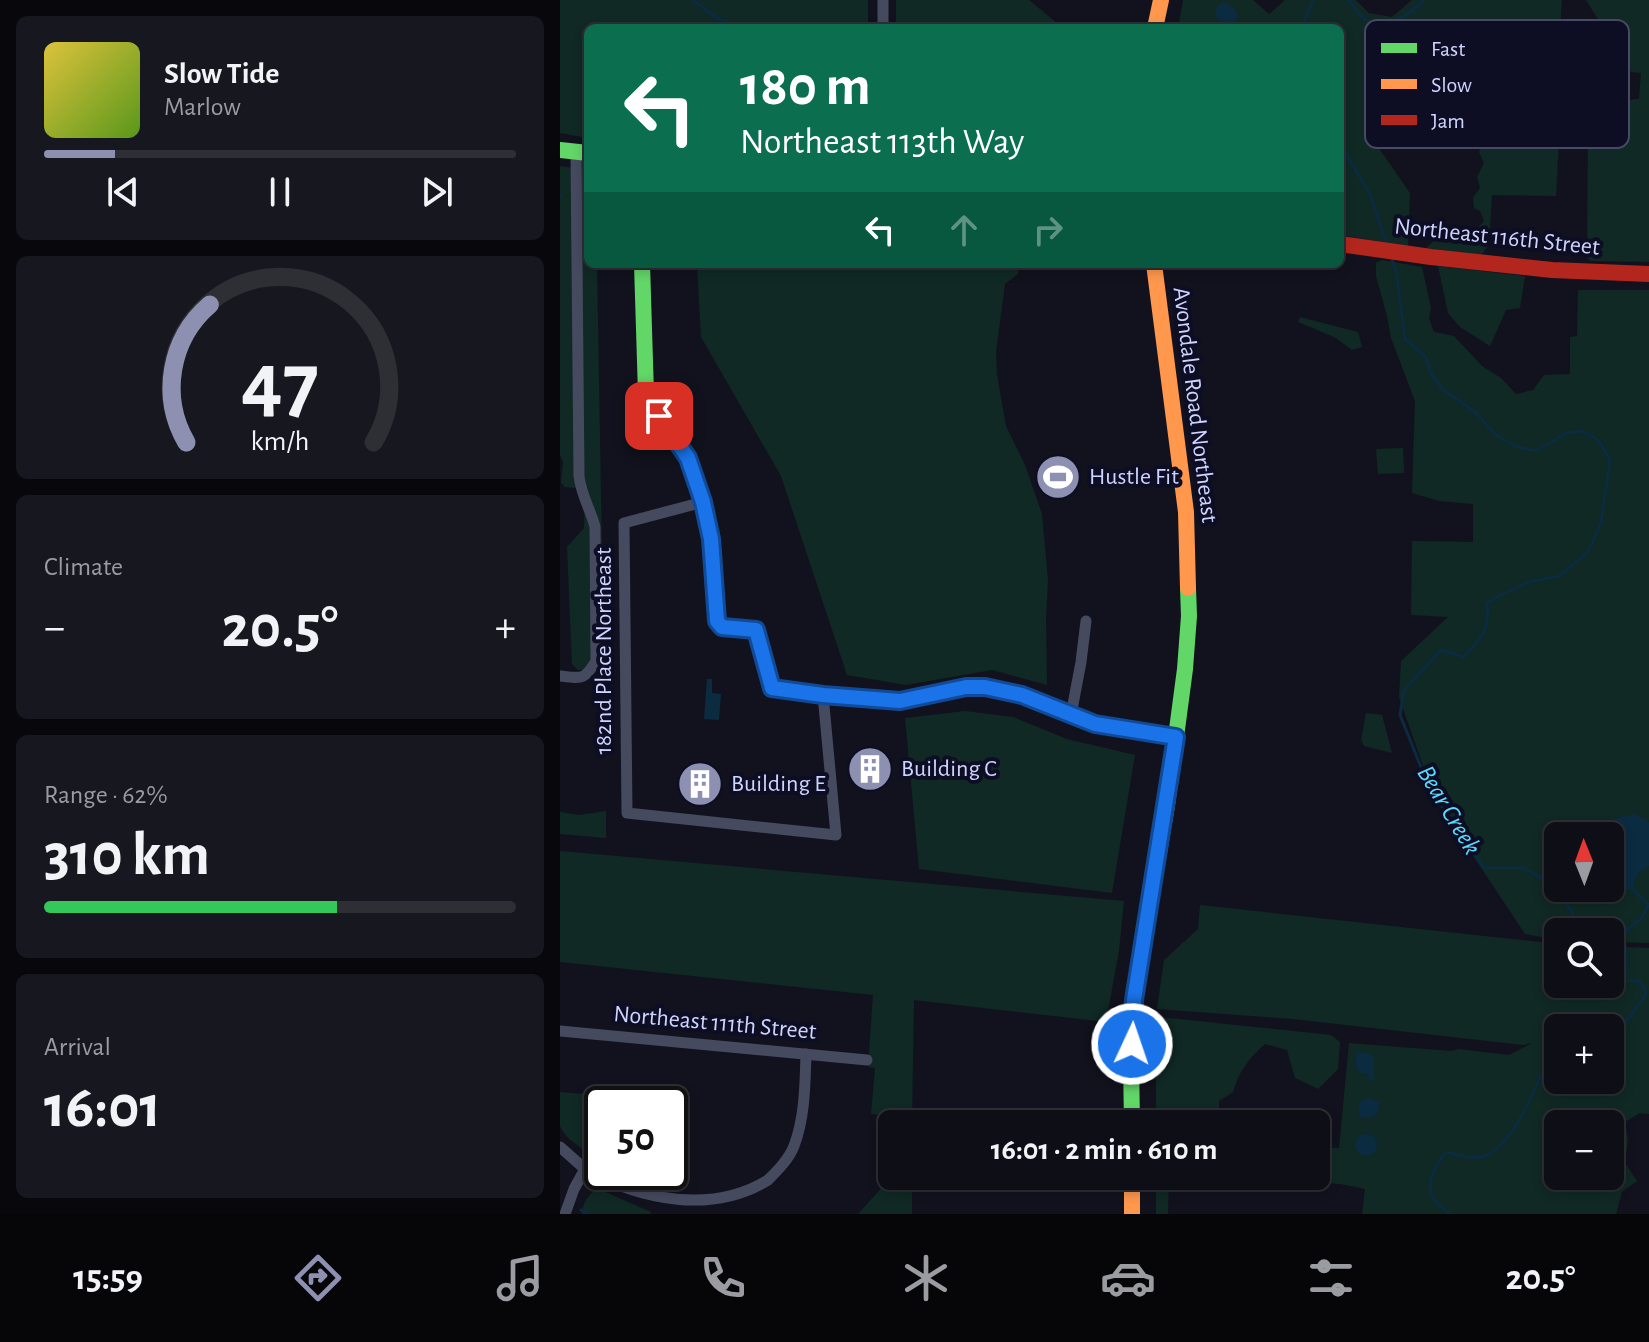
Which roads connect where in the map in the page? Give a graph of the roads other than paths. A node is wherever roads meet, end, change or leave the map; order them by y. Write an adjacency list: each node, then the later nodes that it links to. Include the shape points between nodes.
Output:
1 (883, 0): 3 (street)
2 (1161, 0): 4 (street)
3 (883, 24)
4 (1156, 24)
5 (575, 152): 12 (street, via 579,476 595,527 596,661 583,678)
6 (1344, 245): 9 (street, Northeast 116th Street, via 1552,270)
7 (642, 268): 10 (street, via 646,394 688,458)
8 (1155, 268): 15 (street, Avondale Road Northeast, via 1188,548 1189,616)
9 (1649, 274)
10 (703, 502): 13 (street, via 717,621 722,627 756,630 772,688); 13 (street, 182nd Place Northeast, via 624,523 627,813 836,835)
11 (1086, 621): 14 (street)
12 (560, 676)
13 (823, 695): 14 (street, via 900,701 985,687)
14 (1071, 715): 15 (street, via 1112,728)
15 (1176, 737): 19 (street, Avondale Road Northeast, via 1134,1000)
16 (560, 1031): 17 (street, Northeast 111th Street)
17 (806, 1054): 18 (street, Northeast 111th Street); 23 (street, via 793,1149 748,1195 714,1207 686,1206)
18 (867, 1060)
19 (1132, 1110)
20 (560, 1147): 21 (street)
21 (584, 1168)
22 (584, 1171): 25 (street)
23 (629, 1190)
24 (1132, 1190): 26 (street)
25 (565, 1214)
26 (1132, 1214)

